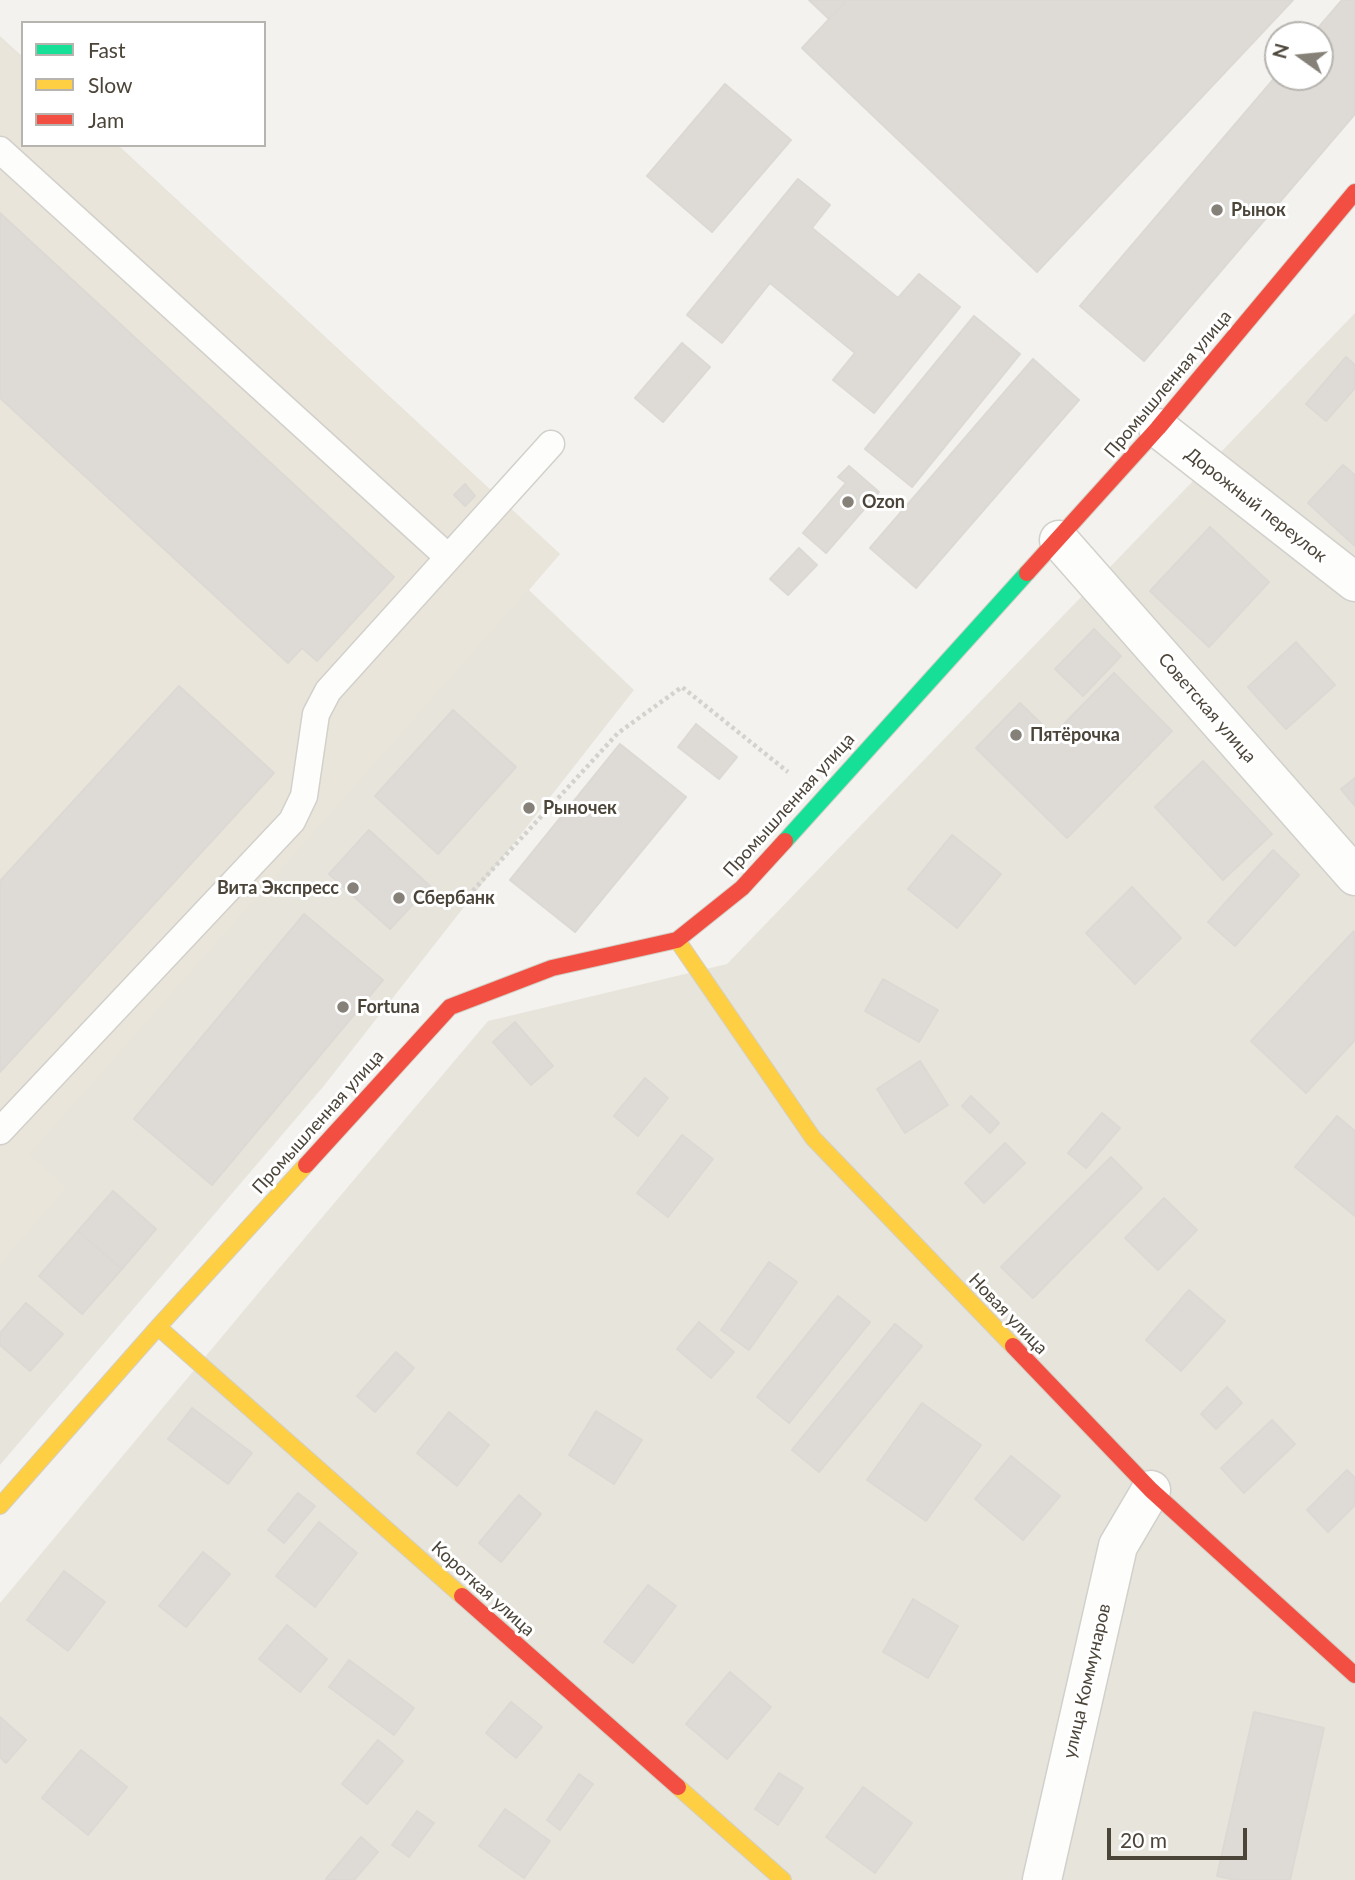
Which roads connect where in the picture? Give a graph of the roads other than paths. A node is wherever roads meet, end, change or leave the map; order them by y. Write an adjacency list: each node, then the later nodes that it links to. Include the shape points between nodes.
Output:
1 (0, 150): 6 (lane)
2 (1355, 192): 3 (main road, Промышленная улица)
3 (1157, 428): 5 (main road, Промышленная улица); 7 (street, Дорожный переулок)
4 (551, 444): 6 (lane)
5 (1059, 540): 8 (street, Советская улица); 9 (main road, Промышленная улица, via 742,888)
6 (448, 557): 10 (lane, via 328,691 316,714 303,796 292,821)
7 (1355, 582)
8 (1355, 876)
9 (677, 940): 11 (main road, Промышленная улица, via 552,968 450,1007); 12 (main road, Новая улица, via 813,1138)
10 (0, 1131)
11 (158, 1326): 13 (main road, Промышленная улица); 15 (main road, Короткая улица)
12 (1151, 1490): 14 (main road, Новая улица); 16 (street, улица Коммунаров, via 1118,1546)
13 (0, 1506)
14 (1355, 1675)
15 (783, 1880)
16 (1042, 1880)

